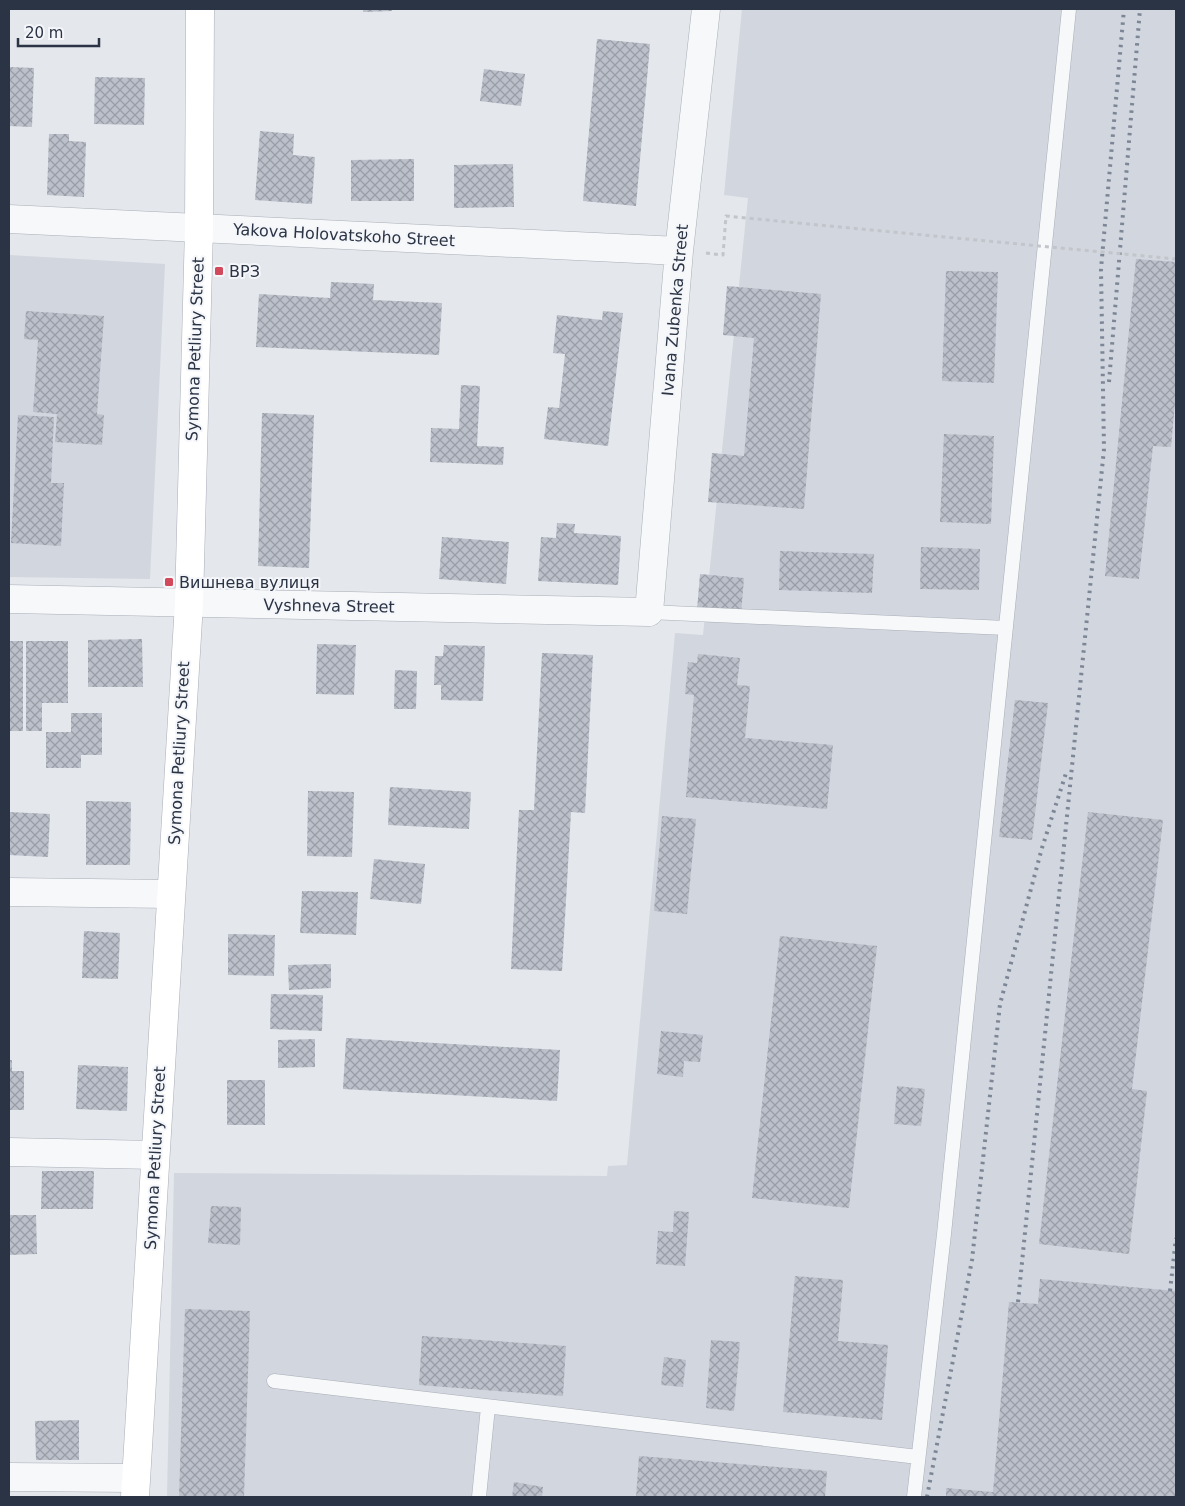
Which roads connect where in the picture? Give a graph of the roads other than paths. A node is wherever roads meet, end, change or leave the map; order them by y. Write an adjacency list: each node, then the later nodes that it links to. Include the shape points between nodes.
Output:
1 (200, 9): 5 (main road, Symona Petliury Street)
2 (706, 9): 6 (street, Ivana Zubenka Street)
3 (1069, 9): 10 (lane)
4 (9, 219): 5 (street, Yakova Holovatskoho Street)
5 (199, 228): 6 (street, Yakova Holovatskoho Street); 8 (main road, Symona Petliury Street)
6 (679, 251): 9 (street, Ivana Zubenka Street)
7 (9, 599): 8 (street, Vyshneva Street)
8 (188, 603): 9 (street, Vyshneva Street); 12 (main road, Symona Petliury Street)
9 (649, 612): 10 (lane)
10 (1006, 628): 17 (lane)
11 (9, 892): 12 (street)
12 (171, 894): 14 (main road, Symona Petliury Street)
13 (9, 1152): 14 (street)
14 (155, 1155): 19 (main road, Symona Petliury Street)
15 (274, 1381): 16 (lane)
16 (488, 1406): 17 (lane); 20 (lane)
17 (918, 1457): 21 (lane)
18 (9, 1477): 19 (street)
19 (135, 1488)
20 (479, 1497)
21 (914, 1497)

